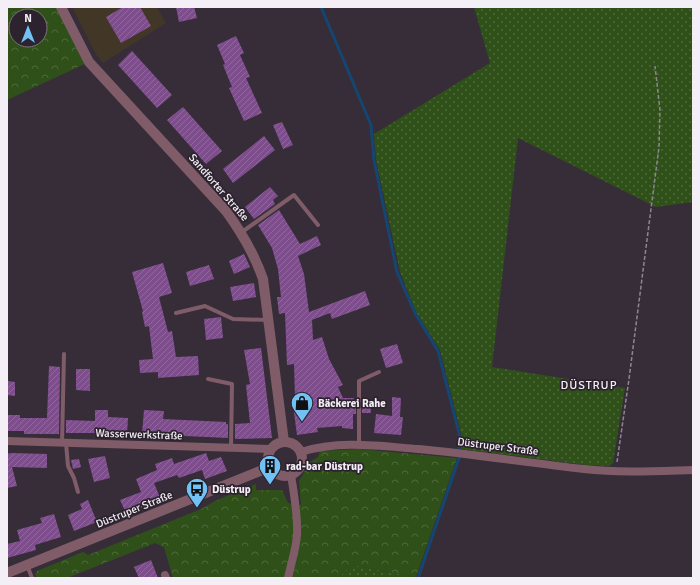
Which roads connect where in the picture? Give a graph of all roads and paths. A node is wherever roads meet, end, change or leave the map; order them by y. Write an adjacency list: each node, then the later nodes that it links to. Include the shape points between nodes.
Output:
1 (61, 7): 4 (street, Sandforter Straße, via 89,62 196,177)
2 (655, 66): 19 (path, via 660,110 659,147)
3 (318, 225): 4 (lane, via 294,194)
4 (241, 232): 6 (street, Sandforter Straße, via 255,257 263,279)
5 (176, 313): 6 (lane, via 205,306 233,319)
6 (268, 320): 11 (street, Sandforter Straße)
7 (64, 354): 12 (lane)
8 (379, 372): 13 (lane, via 359,381)
9 (208, 379): 14 (lane, via 232,384)
10 (7, 441): 12 (street, Wasserwerkstraße)
11 (284, 442): 15 (street, via 274,445); 16 (street, via 294,444)
12 (64, 443): 14 (street, Wasserwerkstraße); 21 (lane, via 68,466)
13 (359, 444): 16 (street, Düstruper Straße, via 323,446); 19 (street, Düstruper Straße)
14 (231, 448): 15 (street, Wasserwerkstraße)
15 (271, 449): 17 (street, via 268,458)
16 (301, 452): 20 (street, via 302,463)
17 (270, 467): 20 (street, via 277,474); 22 (street, Düstruper Straße)
18 (693, 470): 19 (street, Düstruper Straße)
19 (616, 472)
20 (291, 475): 25 (street, via 297,535)
21 (78, 492)
22 (27, 564): 23 (street, Düstruper Straße); 24 (lane)
23 (7, 573)
24 (32, 578)
25 (288, 578)

